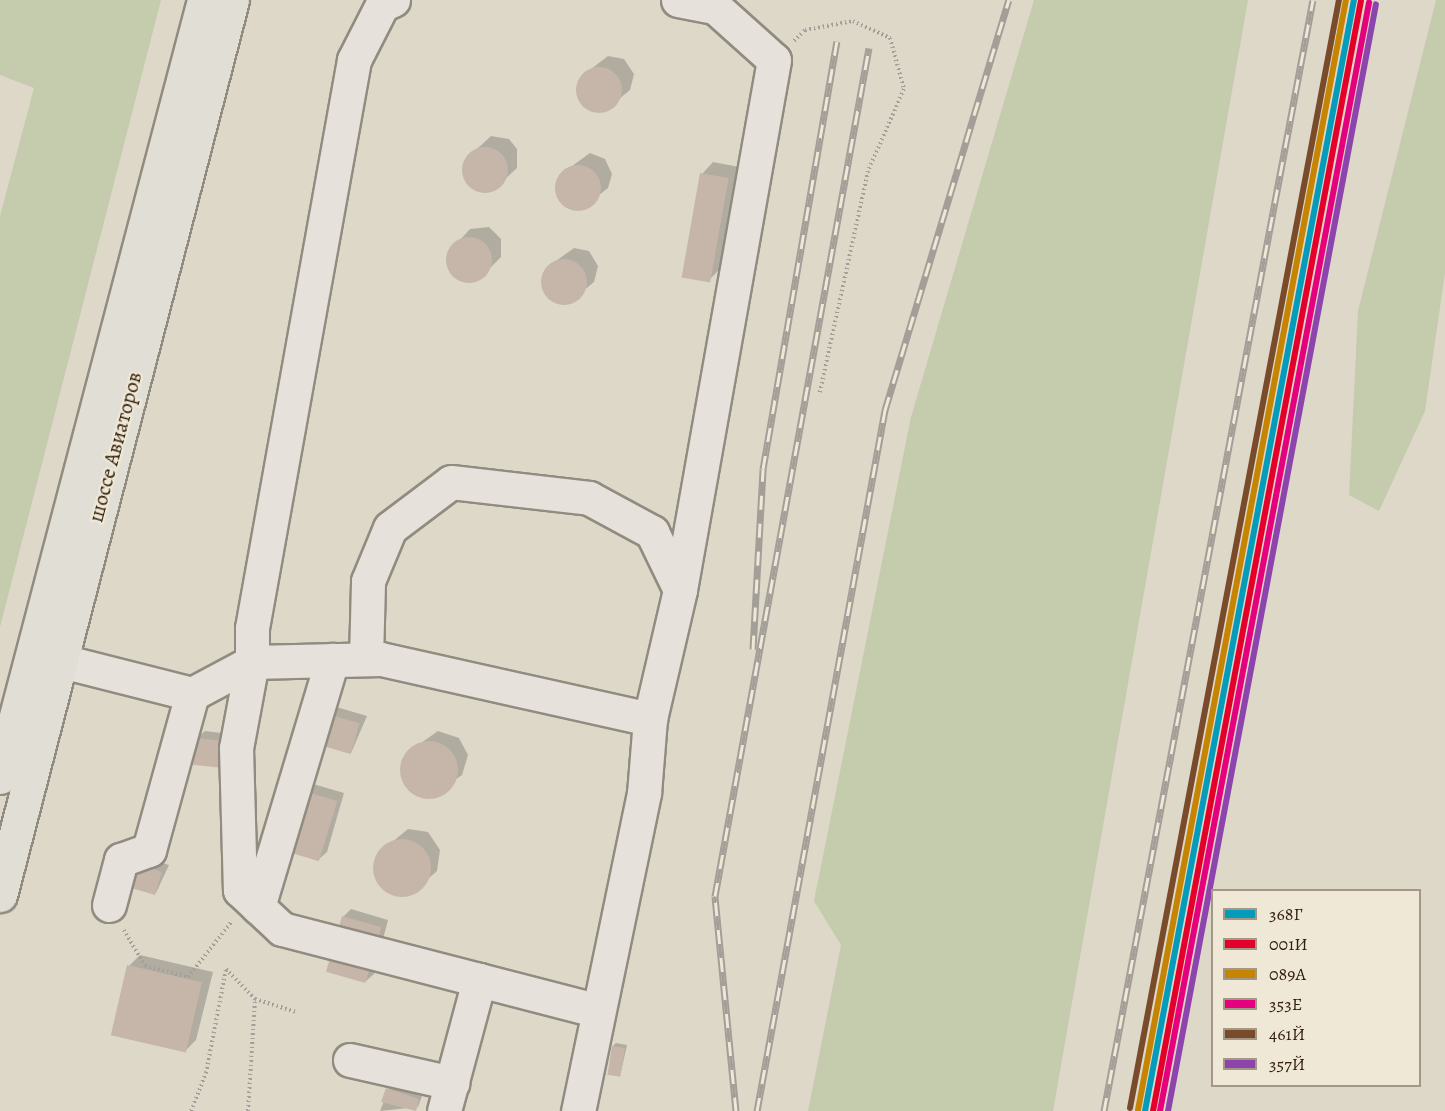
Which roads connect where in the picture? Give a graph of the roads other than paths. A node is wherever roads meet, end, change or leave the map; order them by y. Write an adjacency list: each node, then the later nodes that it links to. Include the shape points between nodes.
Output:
1 (204, 0): 6 (main road, шоссе Авиаторов)
2 (232, 0): 6 (main road, шоссе Авиаторов)
3 (393, 0): 9 (lane, via 382,5 354,60 252,628)
4 (678, 0): 5 (lane, via 716,7 774,60)
5 (680, 590): 7 (lane, via 652,532 589,498 451,482 390,528 368,581); 11 (lane)
6 (46, 656): 10 (lane); 12 (main road, шоссе Авиаторов); 13 (main road, шоссе Авиаторов)
7 (366, 659): 8 (lane); 11 (lane)
8 (332, 660): 9 (lane); 14 (lane)
9 (252, 662): 10 (lane); 14 (lane, via 236,748 240,890)
10 (192, 694): 15 (lane, via 149,850 121,860)
11 (650, 719): 17 (lane, via 644,793)
12 (0, 777)
13 (0, 895)
14 (253, 903): 16 (lane, via 282,929)
15 (109, 905)
16 (479, 980): 17 (lane); 19 (lane)
17 (596, 1010): 20 (lane)
18 (350, 1060): 19 (lane)
19 (448, 1097)
20 (578, 1111)

